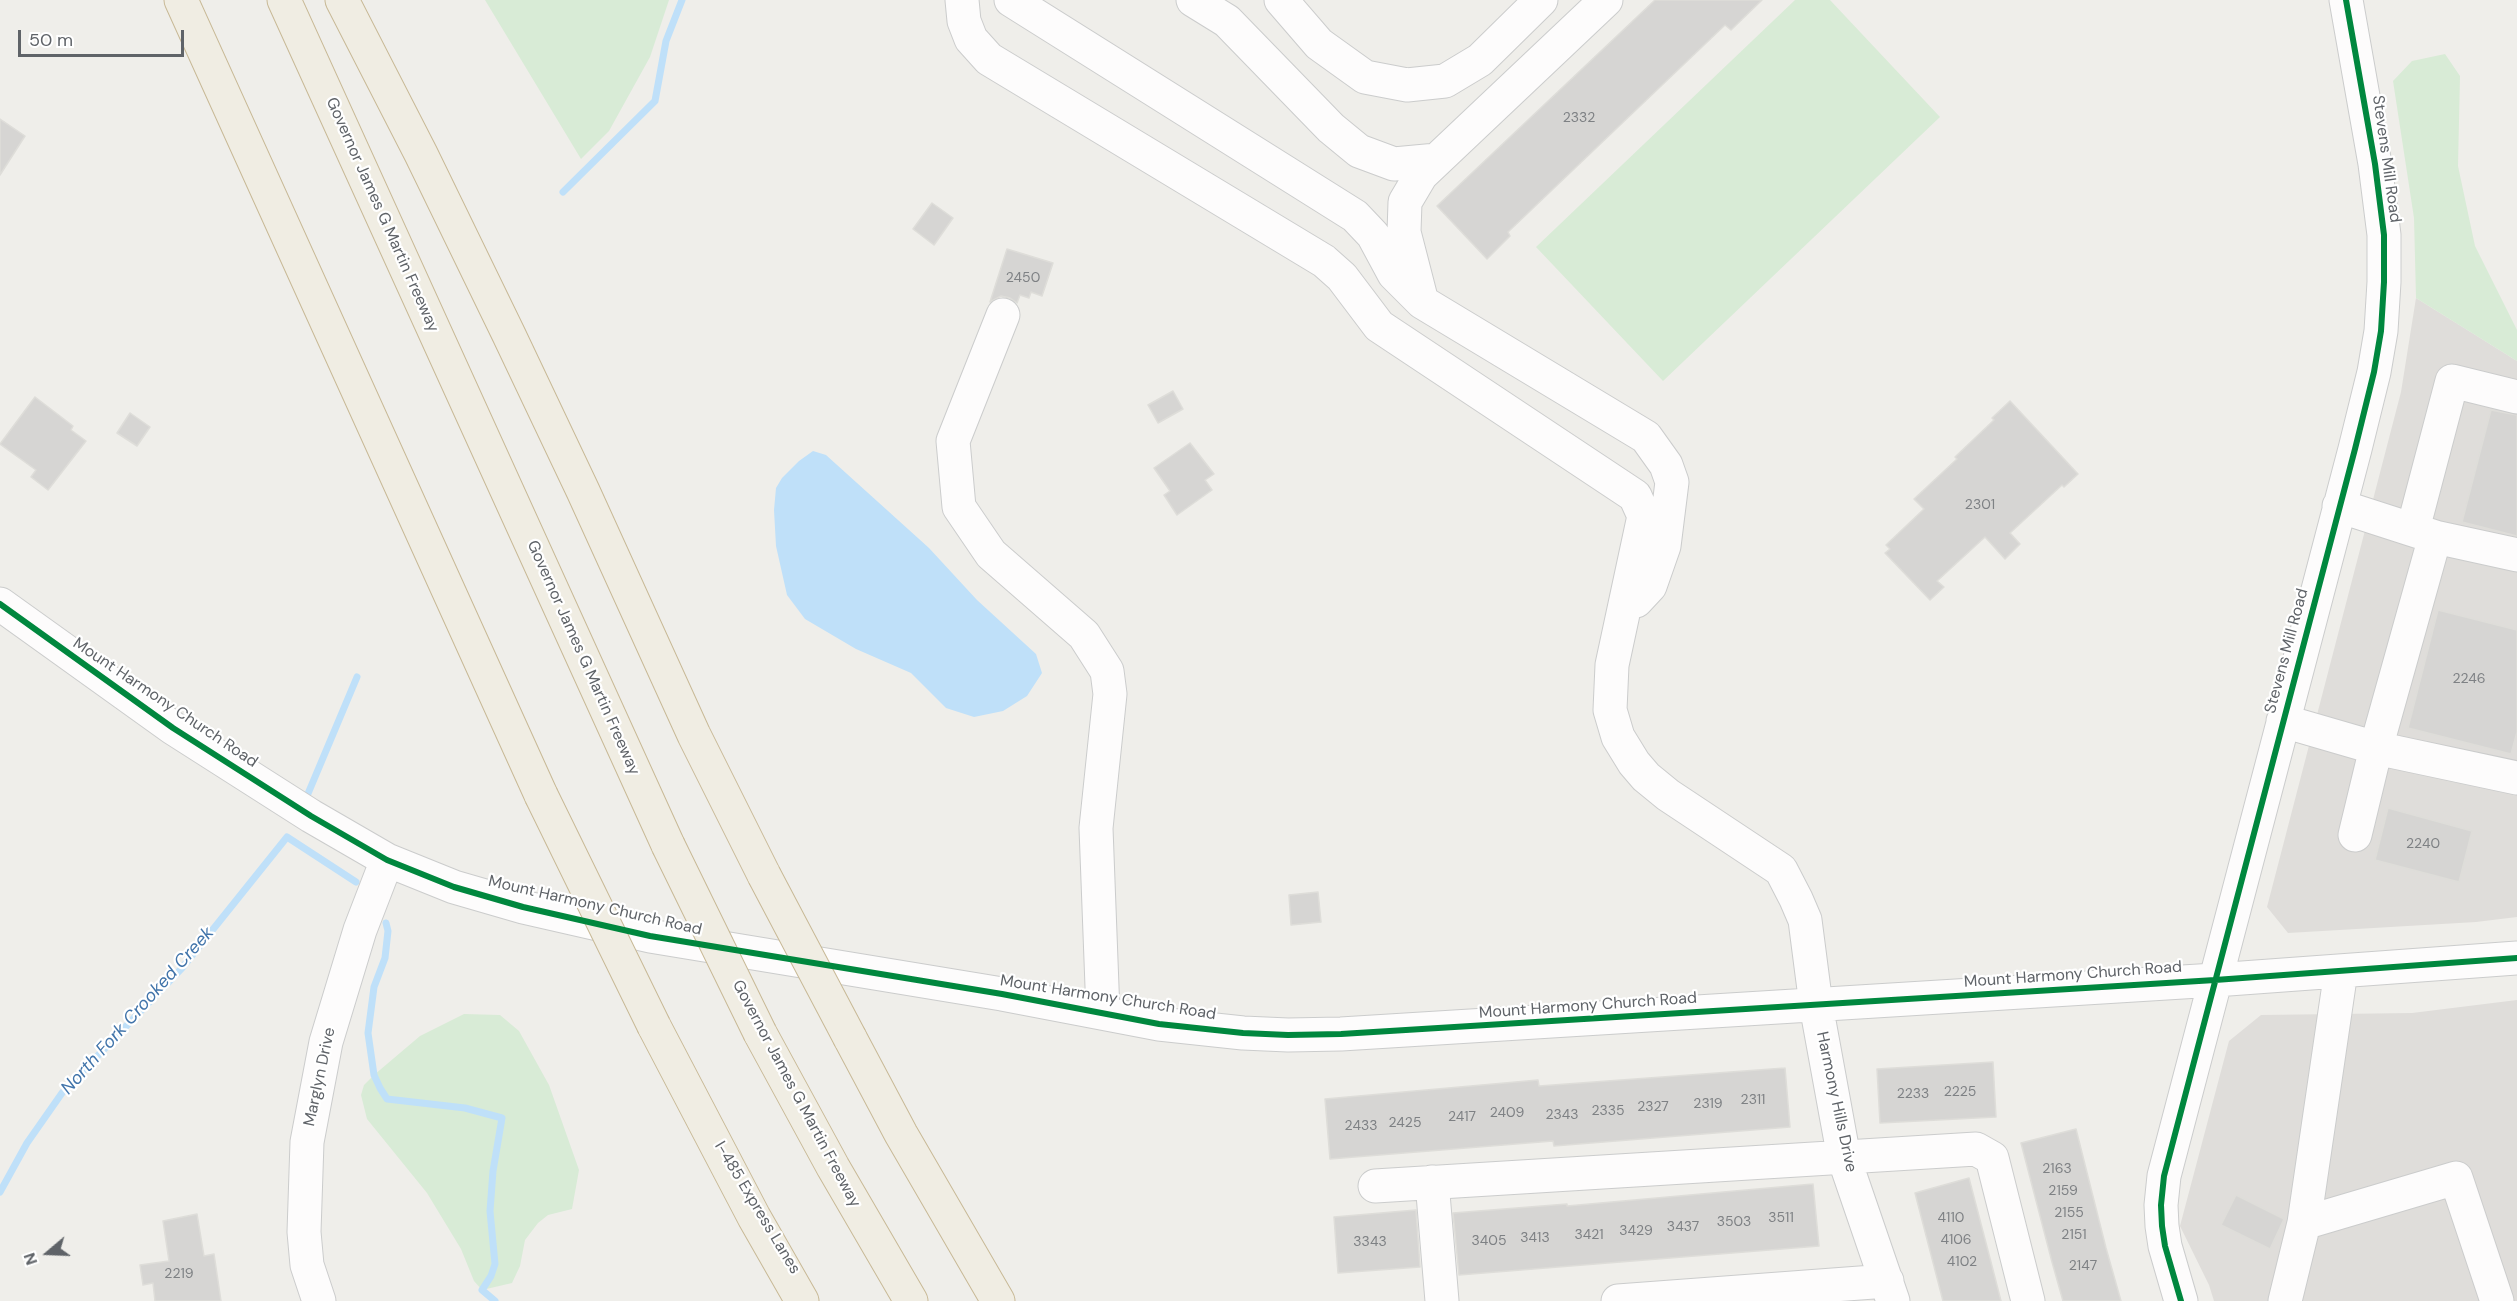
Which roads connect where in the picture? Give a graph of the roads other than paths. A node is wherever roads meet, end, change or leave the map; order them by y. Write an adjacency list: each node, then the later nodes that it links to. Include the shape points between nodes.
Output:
1 (181, 0): 31 (highway, bridge, via 541,795)
2 (285, 0): 30 (highway, Governor James G Martin Freeway, bridge, via 668,845)
3 (342, 0): 43 (highway, bridge, via 514,345 694,735 764,875 901,1134)
4 (962, 0): 19 (street, Harmony Hills Drive, via 971,39 989,60 1324,261 1379,326 1635,496 1644,516)
5 (1011, 0): 12 (street, via 1355,216 1373,235 1394,274)
6 (1193, 0): 11 (street, via 1227,21 1331,128 1359,151 1394,164)
7 (1281, 0): 8 (street, via 1319,44 1365,77 1407,85 1445,81 1480,60)
8 (1541, 0)
9 (1606, 0): 11 (street)
10 (2346, 0): 15 (street, Stevens Mill Road, via 2375,164 2385,282 2374,372)
11 (1437, 160): 12 (street, via 1421,175 1405,202 1404,232)
12 (1422, 302): 19 (street, via 1646,437 1666,465 1672,482 1664,546 1650,586)
13 (1003, 315): 29 (street, via 953,441 959,507 991,555 1084,635 1107,671 1110,694 1096,828)
14 (2517, 397): 16 (street, via 2452,381)
15 (2339, 506): 16 (street); 20 (street, Stevens Mill Road)
16 (2424, 533): 17 (street); 21 (street)
17 (2517, 555)
18 (0, 604): 24 (street, Mount Harmony Church Road, via 173,728)
19 (1623, 616): 28 (street, Harmony Hills Drive, via 1612,665 1610,710 1618,737 1640,770 1668,795 1781,870 1805,920)
20 (2283, 721): 21 (street); 27 (street, Stevens Mill Road)
21 (2376, 748): 22 (street); 23 (street)
22 (2517, 778)
23 (2355, 835)
24 (387, 860): 29 (street, Mount Harmony Church Road, via 454,887 523,907 650,936); 38 (street, Marglyn Drive, via 360,930 326,1042 307,1142 304,1232 307,1265)
25 (2517, 958): 26 (street, Mount Harmony Church Road)
26 (2341, 971): 27 (street, Mount Harmony Church Road); 35 (street)
27 (2215, 980): 28 (street, Mount Harmony Church Road); 47 (street, Stevens Mill Road, via 2171,1148 2161,1205 2165,1246)
28 (1816, 1005): 29 (street, Mount Harmony Church Road, via 1288,1035 1159,1024); 32 (street, Harmony Hills Drive)
29 (1103, 1013)
30 (793, 1094): 41 (highway); 42 (highway, Governor James G Martin Freeway)
31 (701, 1116): 39 (highway); 40 (highway, I-485 Express Lanes)
32 (1844, 1158): 33 (street); 36 (street, Harmony Hills Drive); 46 (street, via 1976,1149 1992,1158)
33 (1432, 1182): 34 (street); 44 (street)
34 (1375, 1186)
35 (2304, 1223): 48 (street); 49 (street, via 2456,1178)
36 (1890, 1291): 37 (street)
37 (1652, 1300): 45 (street)
38 (319, 1301)
39 (802, 1301)
40 (813, 1301)
41 (897, 1301)
42 (911, 1301)
43 (998, 1301)
44 (1442, 1301)
45 (1618, 1301)
46 (2028, 1301)
47 (2181, 1301)
48 (2285, 1301)
49 (2496, 1301)

